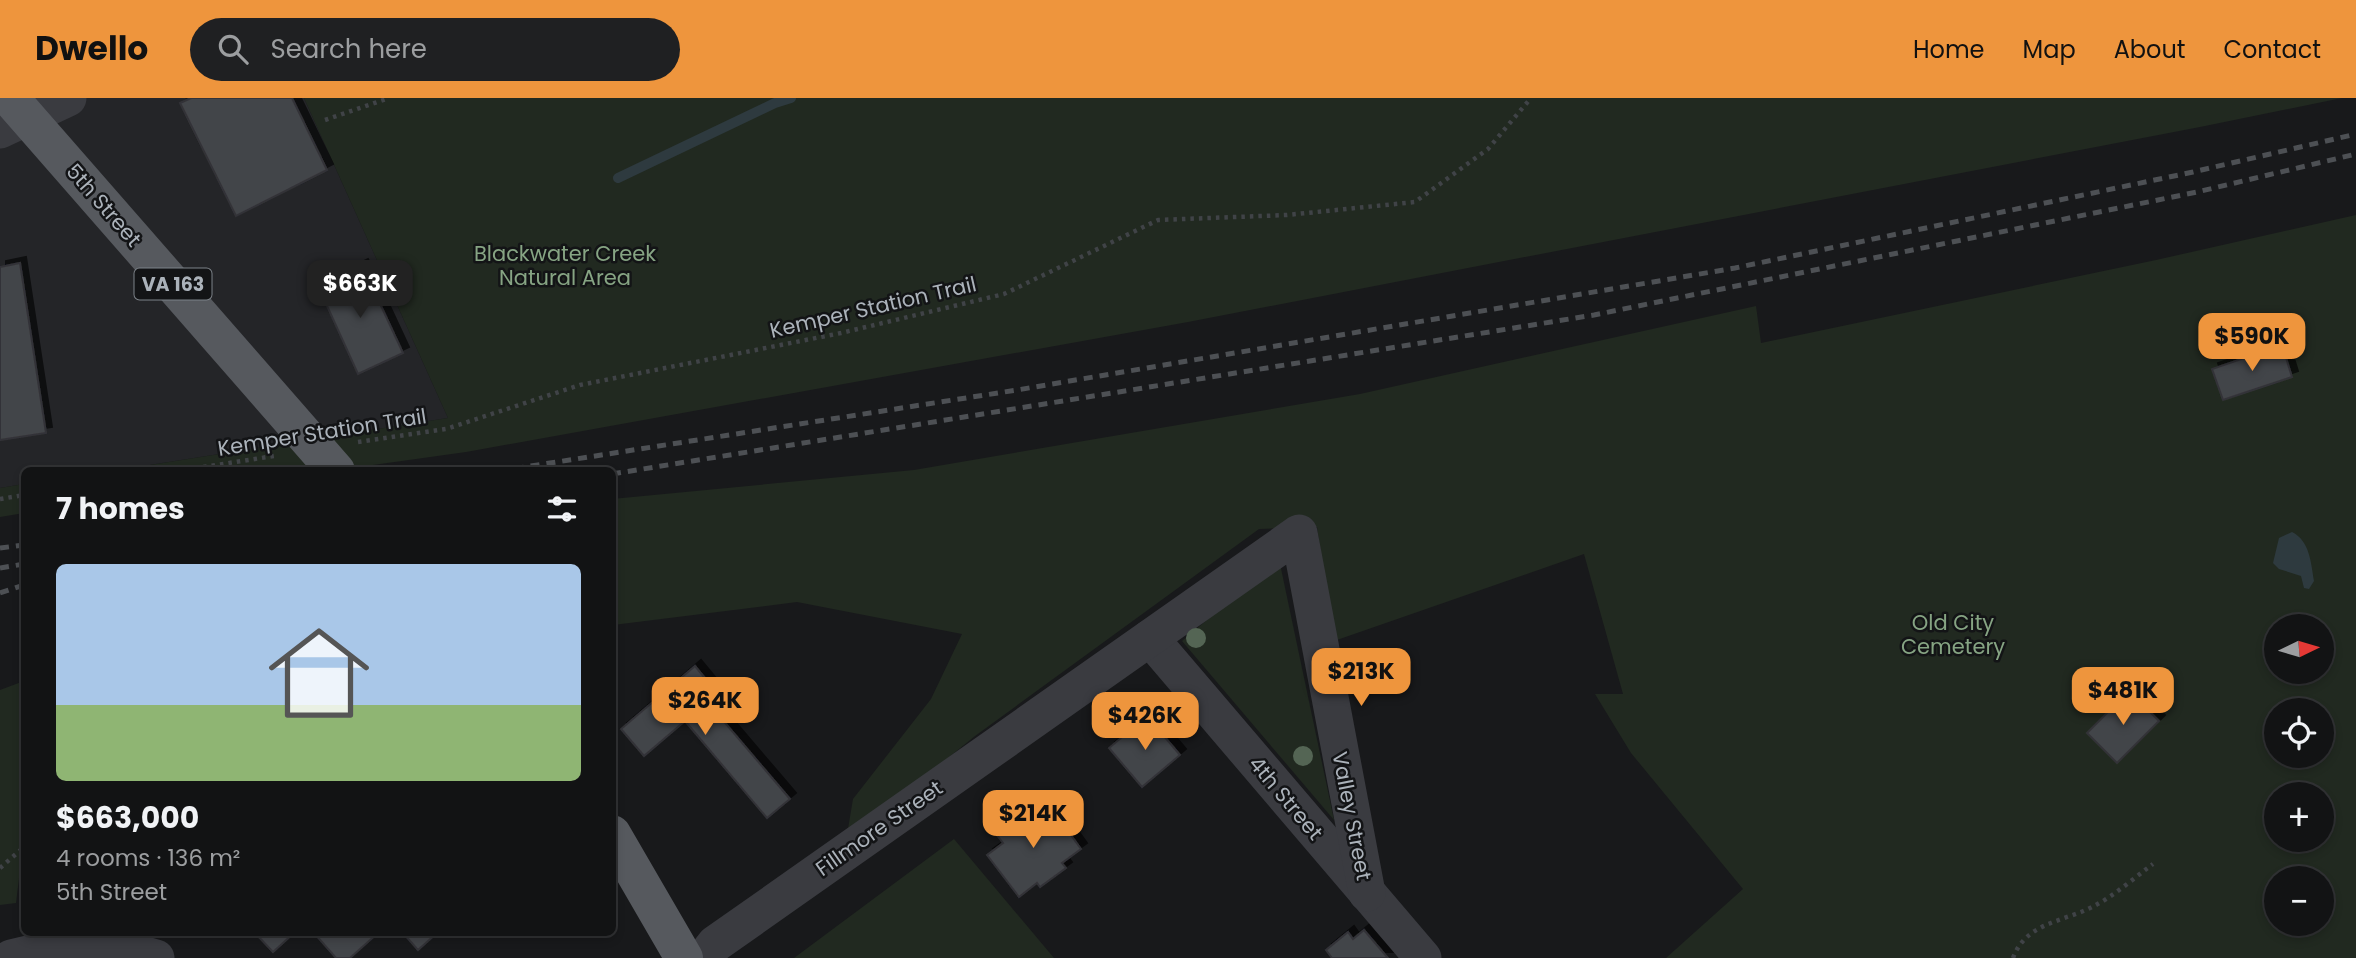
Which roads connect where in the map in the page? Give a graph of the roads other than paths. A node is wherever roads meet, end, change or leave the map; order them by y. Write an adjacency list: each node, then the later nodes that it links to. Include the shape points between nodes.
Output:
1 (10, 98): 4 (main road, 5th Street / VA 163, bridge)
2 (68, 98): 3 (street)
3 (0, 130)
4 (344, 457)
5 (1299, 533): 6 (street, Fillmore Street); 8 (street, Valley Street)
6 (1150, 638): 8 (street, 4th Street); 12 (street, Fillmore Street, via 715,944)
7 (616, 841): 11 (main road)
8 (1367, 893): 13 (street, 4th Street)
9 (11, 958): 10 (street, via 69,944 121,948)
10 (156, 958)
11 (684, 958)
12 (704, 958)
13 (1423, 958)

